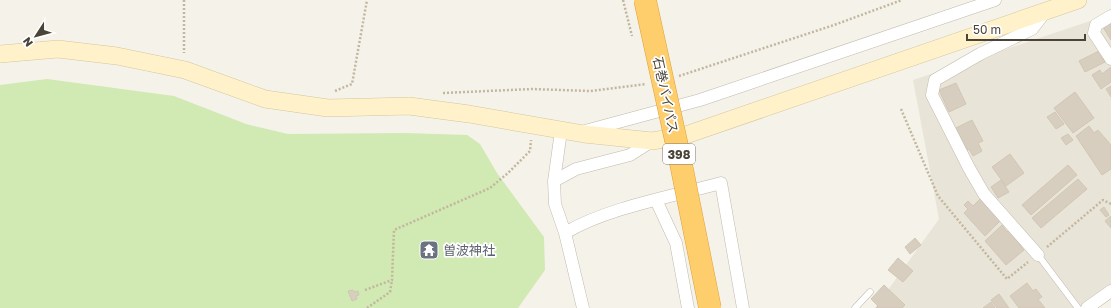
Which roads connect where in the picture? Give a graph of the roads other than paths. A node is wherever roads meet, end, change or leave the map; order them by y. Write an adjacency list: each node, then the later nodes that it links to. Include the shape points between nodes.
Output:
1 (645, 0): 18 (highway, 石巻バイパス / 398, bridge)
2 (995, 0): 8 (street, via 700,100)
3 (1078, 0): 4 (street)
4 (1046, 11): 9 (street, via 683,136); 13 (street, via 1032,29 980,54 936,80 932,95 984,194)
5 (1111, 16): 7 (street, via 1096,25 1094,33)
6 (0, 54): 8 (street, via 58,49 117,56 185,70 265,99 328,108 409,106)
7 (1111, 59)
8 (569, 132): 9 (street); 10 (street)
9 (652, 141): 10 (street, via 630,155 576,169)
10 (554, 181): 12 (street, via 554,204)
11 (656, 200): 12 (street, via 606,215); 17 (street, via 676,243); 19 (street, via 721,183)
12 (565, 233): 16 (street)
13 (1038, 255): 21 (lane)
14 (1111, 291): 22 (street)
15 (870, 292): 20 (lane)
16 (583, 308)
17 (688, 308)
18 (710, 308)
19 (743, 308)
20 (855, 308)
21 (1078, 308)
22 (1087, 308)

